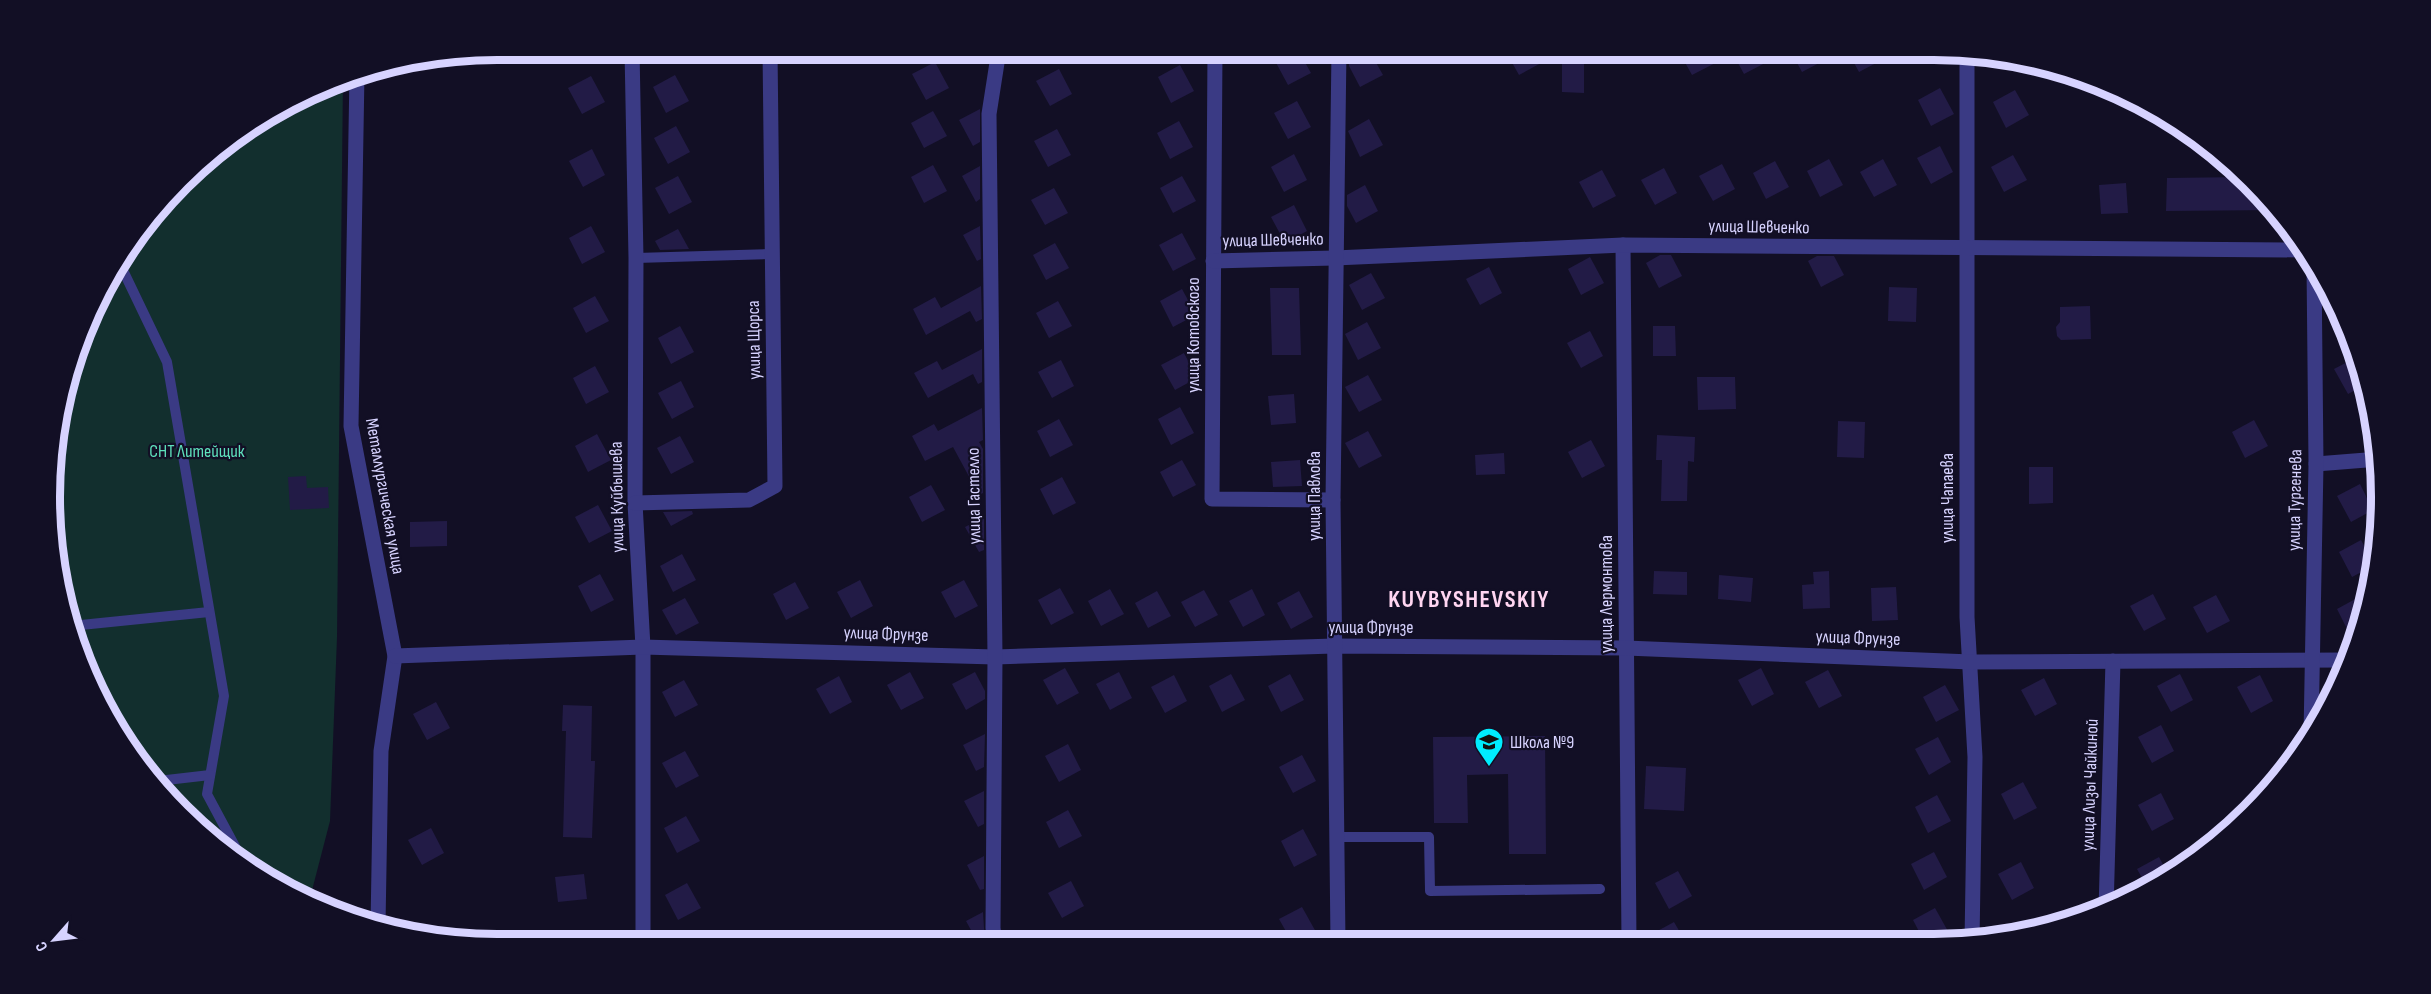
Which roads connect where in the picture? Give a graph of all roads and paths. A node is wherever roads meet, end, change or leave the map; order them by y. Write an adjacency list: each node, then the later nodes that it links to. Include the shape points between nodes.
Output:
1 (632, 60): 12 (street, улица Куйбышева)
2 (770, 60): 11 (street, улица Щорса)
3 (997, 60): 27 (street, улица Гастелло, via 989,114)
4 (1215, 60): 14 (street, улица Котовского)
5 (1338, 60): 13 (street, улица Павлова)
6 (1967, 61): 9 (street, улица Чапаева)
7 (357, 83): 26 (street, Металлургическая улица, via 351,426)
8 (1623, 245): 9 (street, улица Шевченко); 13 (street, улица Шевченко); 25 (street, улица Лермонтова)
9 (1965, 249): 10 (street, улица Шевченко); 31 (street, улица Чапаева, via 1967,617)
10 (2294, 250)
11 (772, 254): 12 (lane); 20 (street, улица Щорса, via 776,486 749,500)
12 (636, 258): 20 (street, улица Куйбышева)
13 (1335, 258): 14 (street, улица Шевченко); 19 (street, улица Павлова)
14 (1213, 261): 19 (street, улица Котовского, via 1212,499)
15 (123, 271): 21 (lane, via 167,362)
16 (2314, 283): 18 (street, улица Тургенева)
17 (2369, 460): 18 (street)
18 (2316, 464): 28 (street, улица Тургенева)
19 (1333, 500): 24 (street, улица Павлова)
20 (635, 503): 23 (street, улица Куйбышева)
21 (209, 612): 22 (lane); 33 (lane, via 224,696)
22 (79, 625)
23 (643, 646): 26 (street, улица Фрунзе); 27 (street, улица Фрунзе); 41 (street, улица Куйбышева)
24 (1334, 646): 25 (street, улица Фрунзе); 27 (street, улица Фрунзе); 35 (street, улица Павлова)
25 (1626, 648): 31 (street, улица Фрунзе); 44 (street, улица Лермонтова)
26 (395, 656): 39 (street, Металлургическая улица, via 381,751)
27 (995, 657): 42 (street, улица Гастелло)
28 (2311, 659): 29 (street, улица Фрунзе); 30 (street, улица Фрунзе); 32 (street, улица Тургенева)
29 (2340, 660)
30 (2113, 661): 31 (street, улица Фрунзе); 38 (street, улица Лизы Чайкиной)
31 (1971, 662): 40 (street, улица Чапаева, via 1975,757)
32 (2311, 718)
33 (210, 775): 34 (lane); 36 (lane, via 207,794)
34 (164, 780)
35 (1336, 837): 37 (lane, via 1429,837 1430,891); 43 (street, улица Павлова)
36 (235, 847)
37 (1600, 889)
38 (2106, 899)
39 (378, 917)
40 (1972, 932)
41 (644, 934)
42 (994, 934)
43 (1338, 934)
44 (1629, 934)

